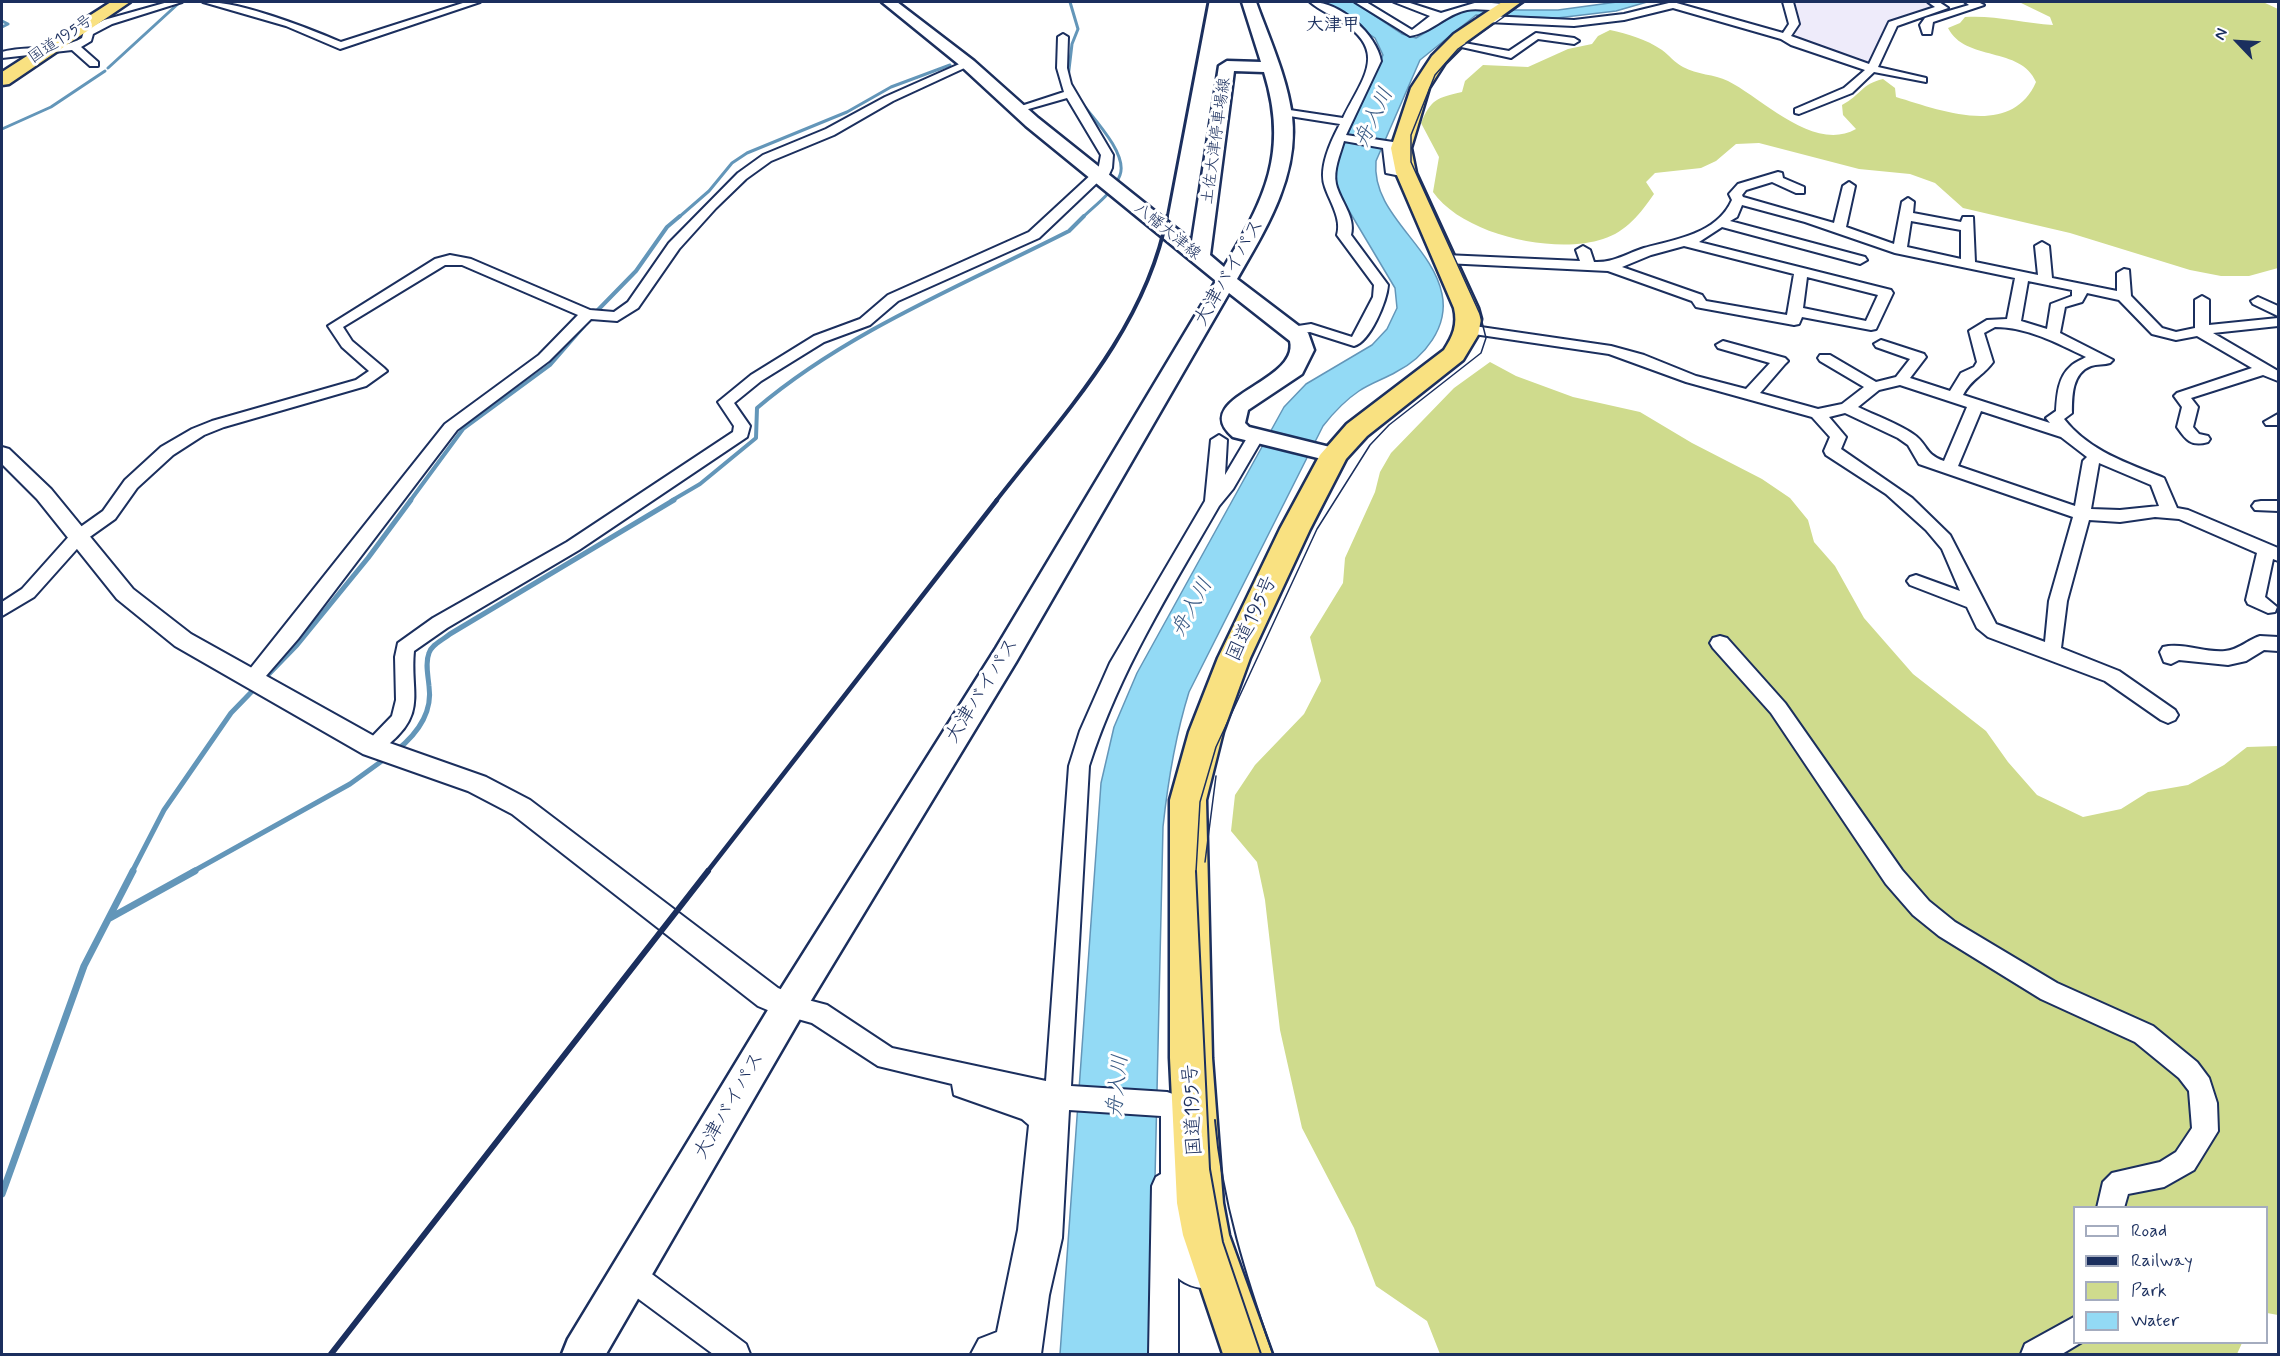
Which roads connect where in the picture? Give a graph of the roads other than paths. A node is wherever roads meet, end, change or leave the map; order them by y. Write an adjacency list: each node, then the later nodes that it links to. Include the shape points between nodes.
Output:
1 (110, 2): 25 (highway, 国道195号)
2 (122, 2): 25 (highway, 国道195号)
3 (177, 2): 21 (street, via 103,23 88,33)
4 (208, 2): 5 (street, via 290,24 340,46)
5 (475, 2)
6 (889, 2): 28 (main road, 八幡大津線)
7 (1249, 2): 29 (main road, 大津バイパス)
8 (1315, 2): 38 (street, via 1363,32 1376,52 1376,61)
9 (1360, 2): 15 (street)
10 (1788, 2): 20 (street, via 1794,24)
11 (1933, 2): 30 (street, via 1943,8 1893,24)
12 (1970, 2): 16 (street, via 1979,5 1929,20 1925,25)
13 (1408, 3): 15 (street); 17 (street, via 1438,15)
14 (1499, 10): 17 (street, via 1470,5 1454,8); 20 (street, via 1574,23 1624,17 1673,5); 23 (highway)
15 (1383, 16): 17 (street)
16 (1927, 32)
17 (1410, 33)
18 (105, 34): 21 (street)
19 (1063, 36): 34 (street, via 1062,68)
20 (1785, 37): 30 (street)
21 (87, 39): 24 (street)
22 (1574, 41): 23 (street, via 1536,36 1511,55)
23 (1453, 44): 40 (highway, via 1420,88 1401,148)
24 (74, 46): 25 (street); 27 (street)
25 (40, 49): 26 (street); 31 (highway, 国道195号); 32 (highway, 国道195号)
26 (2, 56)
27 (94, 64)
28 (968, 64): 35 (main road, 八幡大津線); 71 (street, via 889,99 830,132 767,158 711,205 674,246 633,305 617,317)
29 (1269, 67): 37 (main road, 大津バイパス); 55 (main road, 土佐大津停車場線, via 1227,66)
30 (1874, 69): 33 (street); 36 (street, via 1845,93)
31 (2, 71)
32 (2, 80)
33 (1922, 80)
34 (1071, 93): 35 (street); 41 (street, via 1107,155)
35 (1018, 109): 41 (main road, 八幡大津線)
36 (1799, 111)
37 (1283, 112): 38 (street); 64 (main road, 大津バイパス, via 1282,151 1271,198)
38 (1347, 122): 39 (street)
39 (1341, 137): 40 (street, via 1389,145 1390,170); 50 (street, via 1329,171 1330,185 1346,228)
40 (1406, 173): 56 (highway)
41 (1100, 177): 55 (main road, 八幡大津線); 112 (street, via 1034,234 893,298 865,322 819,339 756,378 726,402 742,426 741,434 573,546 468,606 405,648 402,662 407,699 401,718)
42 (1849, 186): 49 (street)
43 (1800, 190): 44 (street, via 1774,176 1742,187 1735,194)
44 (1738, 200): 48 (street, via 1732,214); 49 (street)
45 (1908, 202): 47 (street)
46 (1332, 207): 50 (street)
47 (1906, 216): 54 (street); 58 (street, via 1968,224)
48 (1722, 223): 51 (street); 57 (street)
49 (1839, 230): 54 (street)
50 (1344, 235): 75 (street, via 1381,285 1380,297 1358,340 1311,328)
51 (1687, 243): 60 (street, via 1646,252); 61 (street)
52 (2042, 246): 65 (street)
53 (1583, 250): 59 (street)
54 (1900, 250): 58 (street)
55 (1200, 257): 64 (main road, 八幡大津線)
56 (1445, 259): 59 (street); 74 (highway, via 1467,308)
57 (1860, 260)
58 (1968, 264): 63 (street)
59 (1589, 267): 60 (street)
60 (1610, 267): 70 (street, via 1697,298 1701,304 1794,321)
61 (1801, 272): 70 (street); 70 (street, via 1886,293 1871,326)
62 (2124, 273): 67 (street)
63 (2022, 276): 65 (street); 73 (street)
64 (1227, 281): 75 (main road, 八幡大津線); 113 (main road, 大津バイパス, via 1006,655)
65 (2044, 281): 66 (street)
66 (2079, 289): 67 (street); 77 (street, via 2077,299 2058,304 2054,331)
67 (2124, 297): 76 (street, via 2151,333)
68 (2202, 300): 76 (street)
69 (2258, 301): 72 (street)
70 (1795, 311)
71 (587, 314): 100 (street, via 466,262 440,262 335,326 347,344 379,371 361,383 198,432 167,451 131,484 109,515); 110 (street, via 544,358 451,427)
72 (2275, 318): 76 (street)
73 (2013, 323): 77 (street); 85 (street, via 1992,323 1976,331 1984,362 1979,370 1966,376)
74 (1467, 329): 84 (street, via 1611,350); 93 (highway, 国道195号, via 1454,355)
75 (1290, 331): 90 (main road, 八幡大津線, via 1300,338 1301,359 1294,369 1234,413 1233,425 1241,432)
76 (2202, 333): 81 (street)
77 (2050, 334): 89 (street, via 2100,360 2071,373 2064,387 2064,413 2054,418)
78 (1881, 344): 82 (street, via 1919,357)
79 (1723, 345): 84 (street, via 1780,361)
80 (1825, 358): 83 (street)
81 (2272, 373): 91 (street, via 2182,396 2190,407 2185,427 2194,439)
82 (1901, 380): 83 (street); 85 (street)
83 (1874, 387): 87 (street)
84 (1749, 396): 88 (street)
85 (1953, 398): 86 (street)
86 (1976, 405): 89 (street); 96 (street)
87 (1846, 408): 88 (street); 96 (street, via 1904,435 1914,442 1925,460)
88 (1818, 414): 103 (street, via 1838,437 1832,451 1862,469 1943,538)
89 (2067, 434): 98 (street, via 2093,454 2158,482)
90 (1259, 436): 93 (main road, 八幡大津線); 97 (street, via 1225,489)
91 (2202, 439)
92 (1219, 440): 97 (street, via 1218,484)
93 (1323, 452): 118 (highway, 国道195号, via 1295,529 1234,658 1206,732 1188,800 1196,1163 1206,1235)
94 (2, 453): 100 (street, via 44,494)
95 (2091, 461): 99 (street)
96 (1949, 468): 99 (street)
97 (1212, 502): 115 (street, via 1113,675 1079,766)
98 (2170, 513): 99 (street); 101 (street, via 2182,514)
99 (2082, 514): 108 (street, via 2058,602)
100 (78, 537): 105 (street, via 28,593); 110 (street, via 146,614)
101 (2272, 553): 104 (street, via 2255,600)
102 (1916, 581): 103 (street)
103 (1976, 604): 108 (street, via 1982,622 1990,630)
104 (2268, 607)
105 (2, 610)
106 (1720, 643): 117 (street, via 1778,708 1894,877 1921,908 1947,929 2049,991 2144,1034 2188,1070 2200,1086 2205,1131 2185,1161 2163,1174 2121,1182 2112,1191)
107 (2278, 644): 109 (street, via 2260,644 2248,655 2233,658 2170,652)
108 (2050, 651): 111 (street, via 2112,676)
109 (2171, 657)
110 (252, 679): 112 (street)
111 (2168, 715)
112 (372, 747): 113 (street, via 477,784 521,807 768,997)
113 (789, 1006): 114 (street, via 818,1013 887,1058); 119 (main road, 大津バイパス)
114 (897, 1060): 115 (street); 121 (street, via 928,1076 1030,1109 1042,1120 1032,1230)
115 (1062, 1097): 116 (street); 121 (street, via 1047,1238 1035,1294)
116 (1164, 1103): 118 (street, via 1174,1111 1174,1168 1183,1263 1200,1277); 124 (street)
117 (2110, 1206)
118 (1219, 1273): 125 (highway, 国道195号)
119 (631, 1276): 122 (main road, 大津バイパス); 123 (street)
120 (2073, 1332): 126 (street)
121 (1007, 1352)
122 (583, 1354)
123 (736, 1354)
124 (1163, 1354)
125 (1247, 1354)
126 (2035, 1354)

